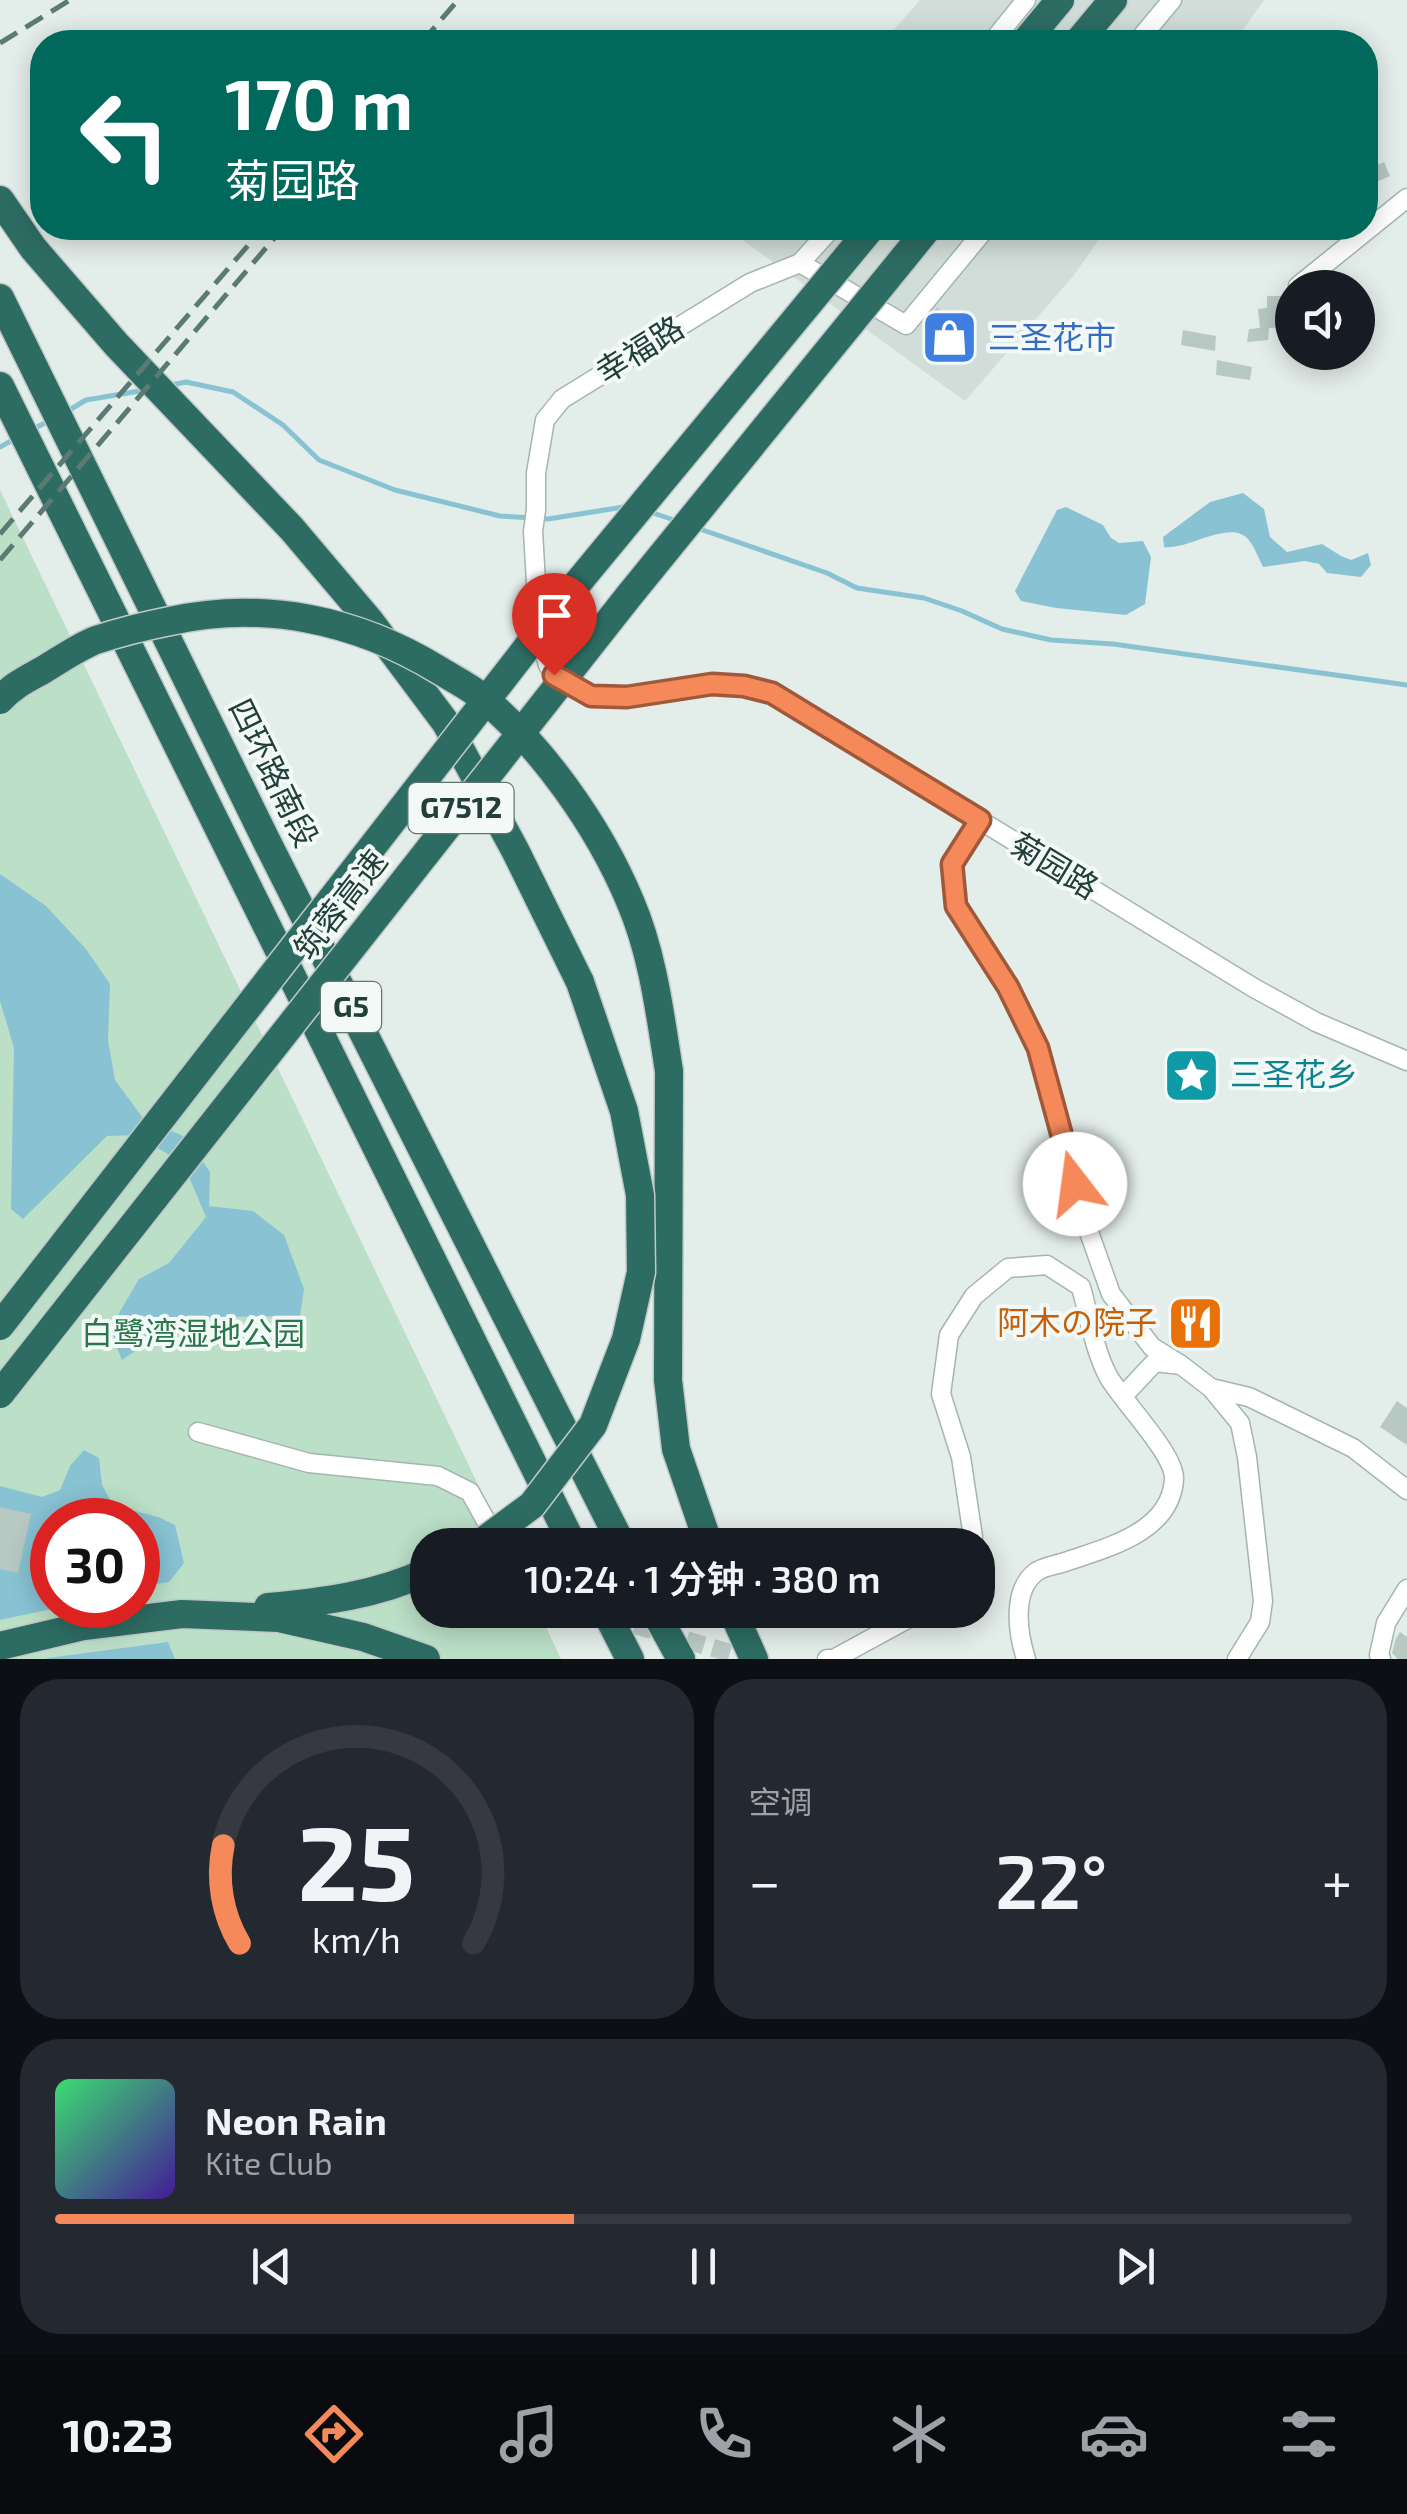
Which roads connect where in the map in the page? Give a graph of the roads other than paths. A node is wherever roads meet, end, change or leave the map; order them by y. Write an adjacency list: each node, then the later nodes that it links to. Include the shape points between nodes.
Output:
1 (1026, 0): 5 (street)
2 (1060, 0): 6 (highway)
3 (1113, 0): 7 (highway)
4 (1172, 0): 8 (street)
5 (1002, 30)
6 (1034, 30)
7 (1088, 30)
8 (1147, 30)
9 (1407, 198): 11 (street)
10 (0, 200): 33 (highway, bridge, via 116,344 292,528 446,723 580,982 624,1111 640,1196 641,1272 626,1339 593,1425 532,1504)
11 (1378, 221)
12 (821, 240): 17 (street, 幸福路)
13 (862, 240): 25 (highway, 筑蓉高速 / G7512, bridge, via 570,591)
14 (918, 240): 28 (highway, 筑蓉高速 / G7512, bridge, via 628,596)
15 (976, 240): 17 (street, via 906,325)
16 (1355, 240): 18 (street)
17 (800, 263): 21 (street, 幸福路, via 750,283 562,399 545,420)
18 (1318, 270)
19 (0, 298): 35 (highway, 四环路南段 / G5)
20 (0, 386): 34 (highway, G5)
21 (533, 531): 23 (street, 菊园路, via 540,639 554,675 591,696 712,684 772,693)
22 (0, 700): 36 (highway, bridge, via 11,687 93,642 204,613 265,613 334,623 406,650 477,694 530,743 607,853 653,972 669,1071 668,1380 676,1448)
23 (980, 820): 24 (street, 菊园路, via 1254,988); 26 (street, via 952,864 956,906 1038,1048 1111,1294 1152,1348)
24 (1407, 1061)
25 (0, 1326)
26 (1182, 1365): 27 (street); 29 (street, via 1155,1362)
27 (1212, 1388): 31 (street, via 1249,1397 1353,1448); 52 (street, via 1240,1423 1263,1601 1260,1622)
28 (0, 1394)
29 (1122, 1396): 37 (street, via 1108,1375 1081,1287 1047,1265 1008,1268 974,1296 949,1335 941,1394 961,1457); 51 (street, via 1170,1464 1168,1502 1126,1541 1036,1572 1022,1592 1019,1614)
30 (198, 1432): 32 (street, via 309,1463 438,1476 470,1492)
31 (1407, 1490)
32 (490, 1528)
33 (500, 1528)
34 (565, 1528)
35 (613, 1528)
36 (703, 1528)
37 (972, 1528)
38 (410, 1579): 40 (highway, via 315,1603)
39 (1407, 1589): 53 (street, via 1386,1623)
40 (182, 1614): 45 (highway, via 84,1626); 46 (highway, via 278,1618)
41 (614, 1628): 47 (highway)
42 (664, 1628): 48 (highway)
43 (740, 1628): 49 (highway)
44 (891, 1628): 50 (street)
45 (0, 1646)
46 (426, 1659)
47 (630, 1659)
48 (681, 1659)
49 (754, 1659)
50 (828, 1659)
51 (1026, 1659)
52 (1237, 1659)
53 (1381, 1659)

